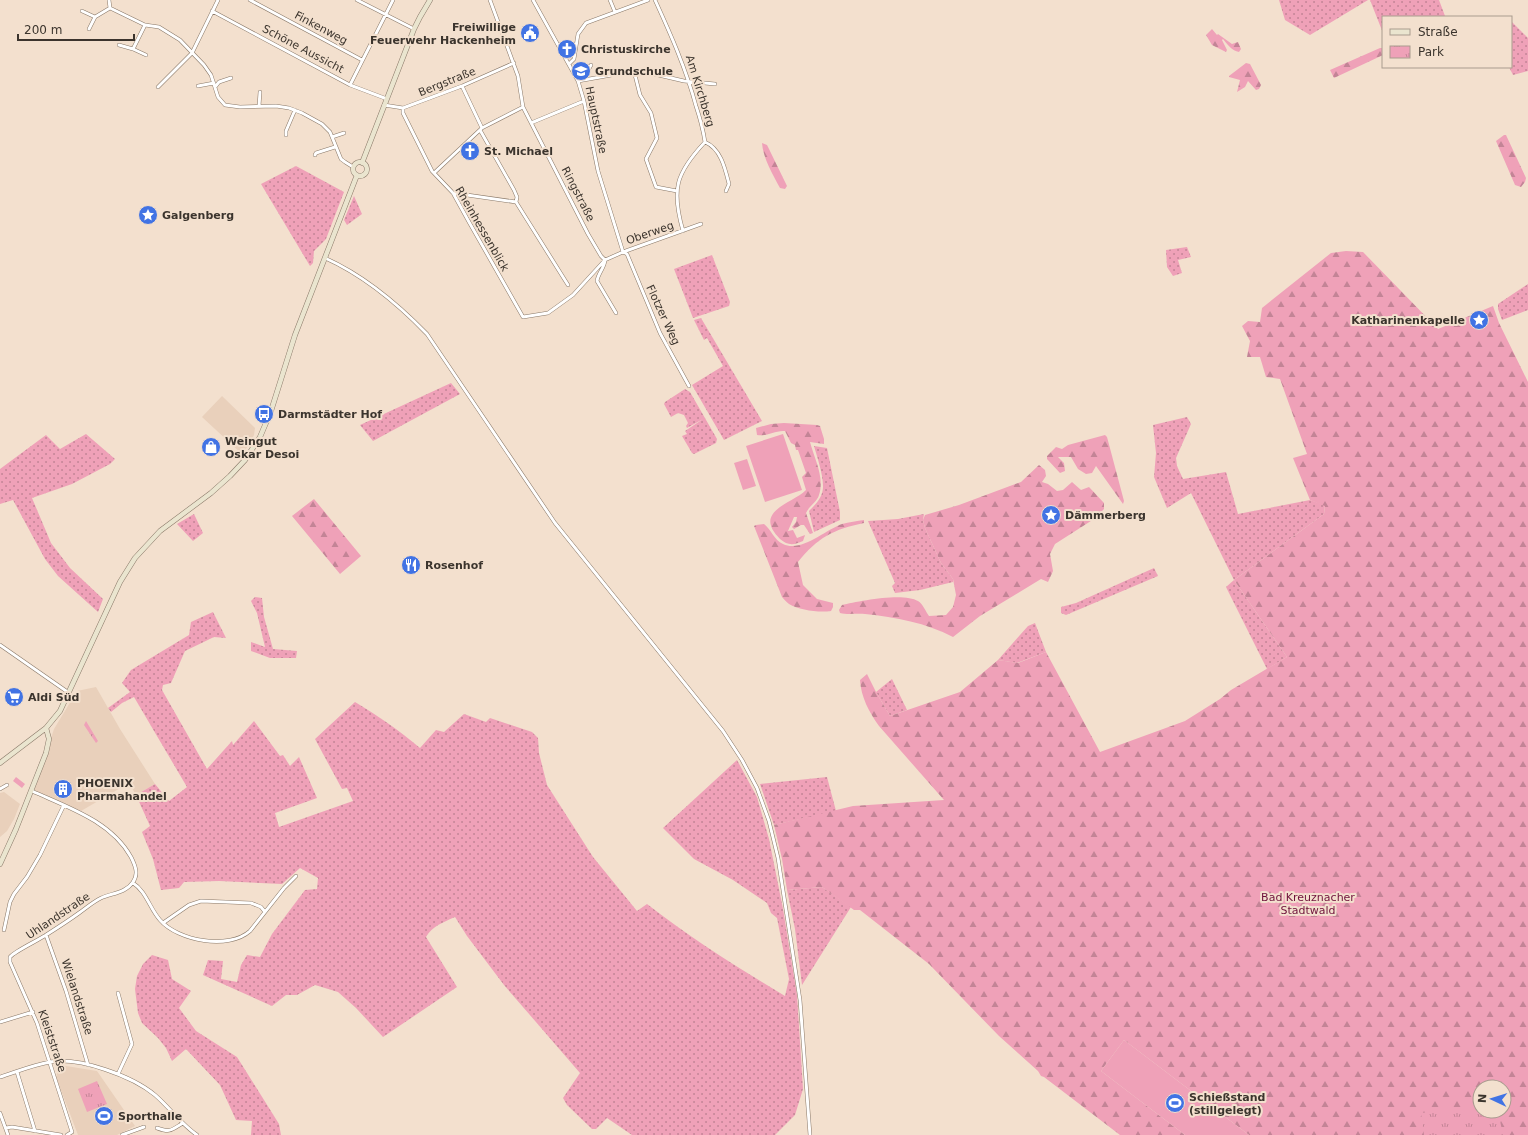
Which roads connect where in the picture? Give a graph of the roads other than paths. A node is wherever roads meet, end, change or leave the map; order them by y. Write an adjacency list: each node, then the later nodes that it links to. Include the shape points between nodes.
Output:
1 (109, 0): 12 (street)
2 (218, 0): 14 (street)
3 (250, 0): 25 (street, Finkenweg)
4 (357, 0): 16 (street)
5 (393, 0): 16 (street)
6 (430, 0): 20 (main road)
7 (490, 0): 26 (street, Ringstraße)
8 (533, 0): 27 (street, Hauptstraße)
9 (610, 0): 15 (street)
10 (646, 0): 15 (street)
11 (655, 0): 33 (street, Am Kirchberg, via 679,52)
12 (110, 8): 17 (street); 18 (street)
13 (82, 11): 17 (street)
14 (212, 11): 23 (street); 36 (street, Schöne Aussicht)
15 (615, 12): 27 (street, via 586,23 578,34 574,59)
16 (386, 15): 20 (street); 25 (street)
17 (95, 17): 19 (street)
18 (145, 25): 22 (street); 23 (street, via 159,26 180,40)
19 (89, 29)
20 (414, 29): 41 (main road)
21 (119, 45): 22 (street)
22 (133, 49): 24 (street)
23 (192, 53): 35 (street, via 211,75); 39 (street)
24 (146, 55)
25 (362, 60): 36 (street)
26 (514, 63): 38 (street, Bergstraße); 45 (street, Ringstraße)
27 (569, 64): 32 (street, Hauptstraße)
28 (591, 65): 31 (street)
29 (634, 71): 31 (street); 33 (street); 60 (street, via 640,95 651,113 657,138 646,159 656,186)
30 (231, 78): 35 (street)
31 (583, 80): 32 (street)
32 (578, 81): 42 (street, Hauptstraße)
33 (689, 81): 34 (street); 53 (street, Am Kirchberg)
34 (716, 84)
35 (214, 85): 37 (street); 44 (street, via 220,101 226,105 240,108)
36 (350, 85): 41 (street, Schöne Aussicht)
37 (198, 86)
38 (462, 86): 46 (street, Bergstraße); 49 (street)
39 (158, 87)
40 (260, 92): 44 (street)
41 (387, 99): 43 (main road)
42 (584, 101): 48 (street); 66 (street, Hauptstraße, via 598,171)
43 (384, 105): 46 (street, Bergstraße); 56 (main road)
44 (259, 106): 47 (street)
45 (523, 107): 48 (street, Ringstraße); 49 (street)
46 (403, 108): 58 (street, Rheinhessenblick)
47 (295, 110): 51 (street); 52 (street, via 322,124)
48 (531, 123): 68 (street, Ringstraße, via 588,234)
49 (481, 129): 58 (street); 63 (street, via 514,190)
50 (344, 133): 52 (street)
51 (286, 135)
52 (332, 137): 54 (street)
53 (705, 142): 60 (street, Am Kirchberg, via 691,157); 61 (street, via 715,148 722,161 729,184)
54 (335, 147): 55 (street); 57 (street, via 341,159)
55 (315, 155)
56 (362, 163): 57 (main road, via 356,163); 59 (main road, via 366,166 366,172)
57 (353, 167): 59 (main road)
58 (434, 173): 62 (street, Rheinhessenblick)
59 (357, 175): 67 (main road)
60 (676, 191): 65 (street, Am Kirchberg, via 677,210)
61 (726, 191)
62 (453, 193): 63 (street); 71 (street, Rheinhessenblick)
63 (516, 202): 69 (street)
64 (701, 224): 65 (street, Oberweg)
65 (683, 231): 66 (street, Oberweg)
66 (623, 252): 68 (street, Oberweg); 72 (street, Flotzer Weg, via 627,254 660,333)
67 (325, 258): 74 (main road, via 293,341 271,411 256,443 227,479 160,531 135,558 120,582); 110 (street, via 343,267 385,296 426,334 555,523 723,731 742,760 757,788 769,821 778,858 800,1000)
68 (605, 260): 70 (street, via 597,281); 71 (street, Oberweg, via 573,295 548,313)
69 (568, 285)
70 (616, 313)
71 (523, 317)
72 (690, 386)
73 (0, 645): 74 (street)
74 (70, 693): 75 (main road, via 58,715)
75 (46, 728): 76 (main road); 77 (main road)
76 (39, 734): 77 (main road, via 45,735); 78 (main road)
77 (49, 743): 81 (main road)
78 (0, 763)
79 (7, 785): 80 (street)
80 (0, 789)
81 (32, 791): 82 (street); 83 (main road)
82 (64, 805): 85 (street, via 104,827 122,842 136,869); 88 (street, via 40,855 10,902)
83 (0, 864)
84 (296, 876): 86 (street)
85 (133, 883): 87 (street, via 139,887); 89 (street, Uhlandstraße, via 124,890 94,901)
86 (265, 912): 87 (street, via 251,903 201,901 189,905); 87 (street, via 246,934 230,941 191,938)
87 (163, 923)
88 (4, 930)
89 (46, 935): 90 (street, Uhlandstraße); 95 (street, Wielandstraße)
90 (10, 958): 92 (street, Kleiststraße)
91 (118, 993): 97 (street, via 132,1044)
92 (33, 1012): 93 (street); 94 (street, Kleiststraße)
93 (0, 1022)
94 (49, 1062): 95 (street); 96 (street); 107 (street, Kleiststraße, via 72,1132)
95 (88, 1065): 97 (street)
96 (17, 1072): 98 (street); 104 (street)
97 (118, 1074): 100 (street, via 155,1095)
98 (0, 1077)
99 (0, 1113): 102 (street)
100 (183, 1123): 103 (street, via 165,1132); 109 (street)
101 (144, 1127): 108 (street)
102 (6, 1128): 104 (street); 105 (street)
103 (157, 1128)
104 (35, 1131): 106 (street)
105 (8, 1135)
106 (61, 1135)
107 (67, 1135)
108 (122, 1135)
109 (197, 1135)
110 (810, 1135)

